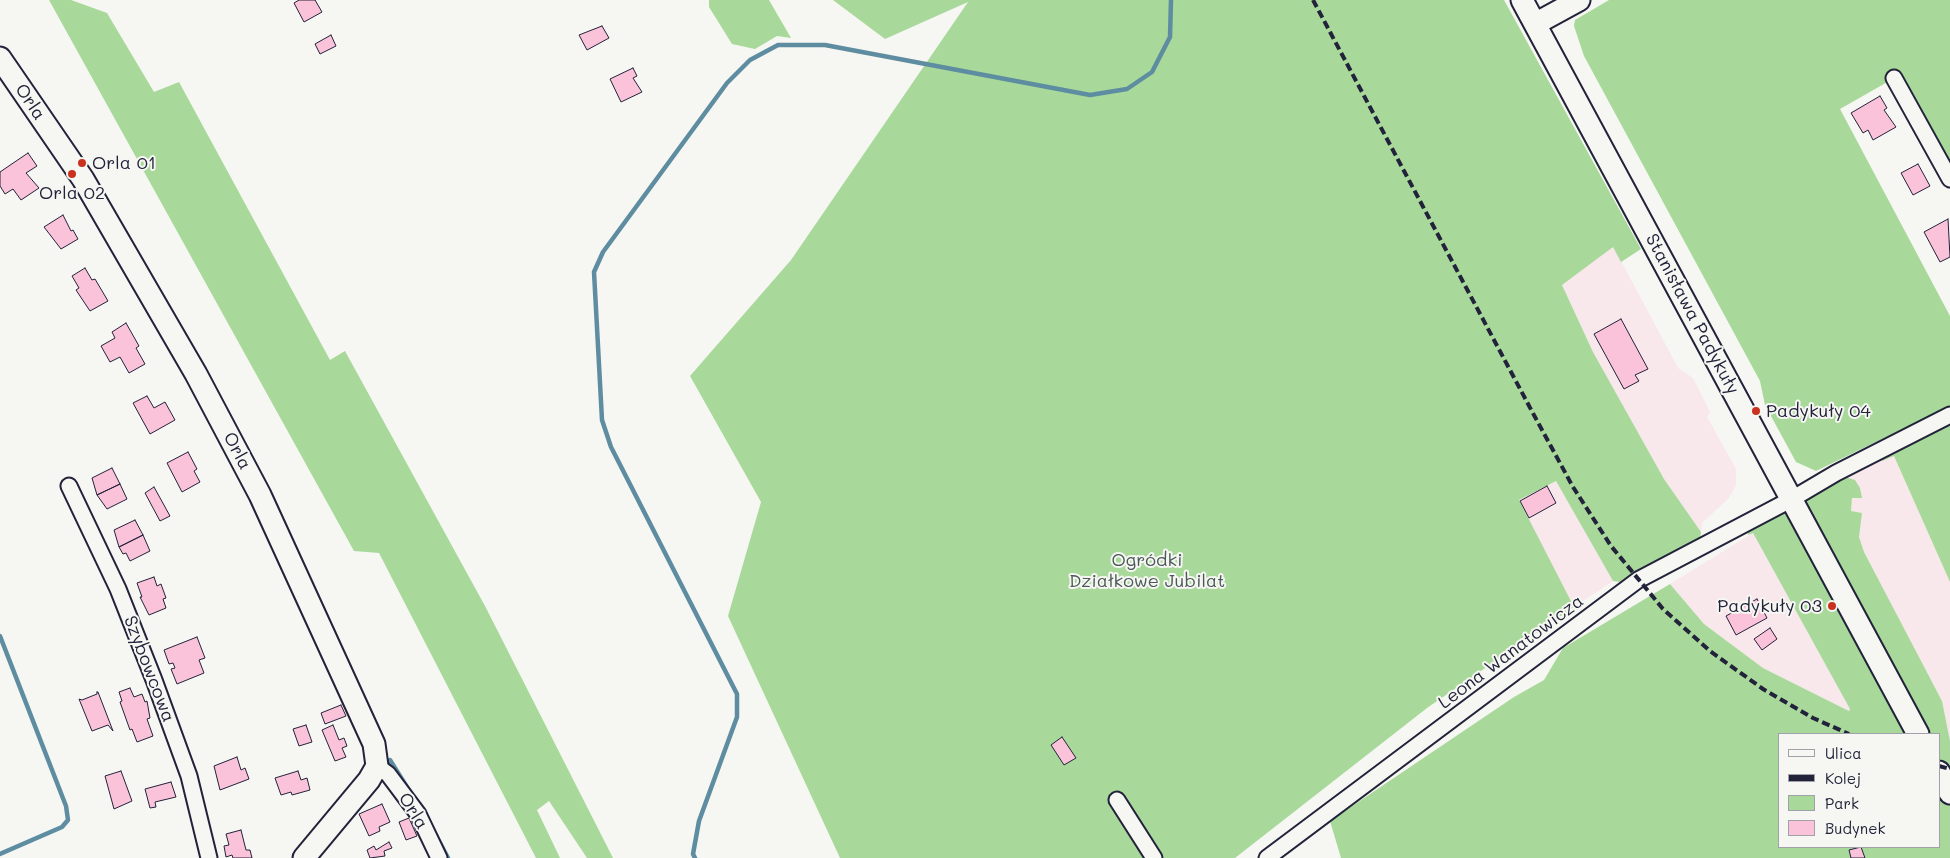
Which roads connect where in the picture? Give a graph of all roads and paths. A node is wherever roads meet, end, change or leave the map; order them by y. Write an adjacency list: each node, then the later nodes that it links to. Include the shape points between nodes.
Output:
1 (1522, 0): 3 (street, Stanisława Padykuły)
2 (1579, 0): 3 (street)
3 (1535, 24): 9 (street, Stanisława Padykuły)
4 (0, 58): 11 (street, Orla, via 83,179 154,298 223,426 271,517 374,744)
5 (1894, 78): 6 (street)
6 (1950, 179)
7 (1950, 415): 9 (street, Leona Wanatowicza)
8 (69, 486): 15 (street, Szybowcowa, via 118,589 154,680 189,776)
9 (1792, 499): 10 (street, Stanisława Padykuły); 19 (street, Leona Wanatowicza, via 1638,580)
10 (1917, 733)
11 (377, 766): 16 (street); 17 (street, Orla, via 388,774 418,814)
12 (1940, 774): 13 (street)
13 (1950, 792)
14 (1117, 800): 18 (street)
15 (209, 858)
16 (304, 858)
17 (439, 858)
18 (1154, 858)
19 (1267, 858)

